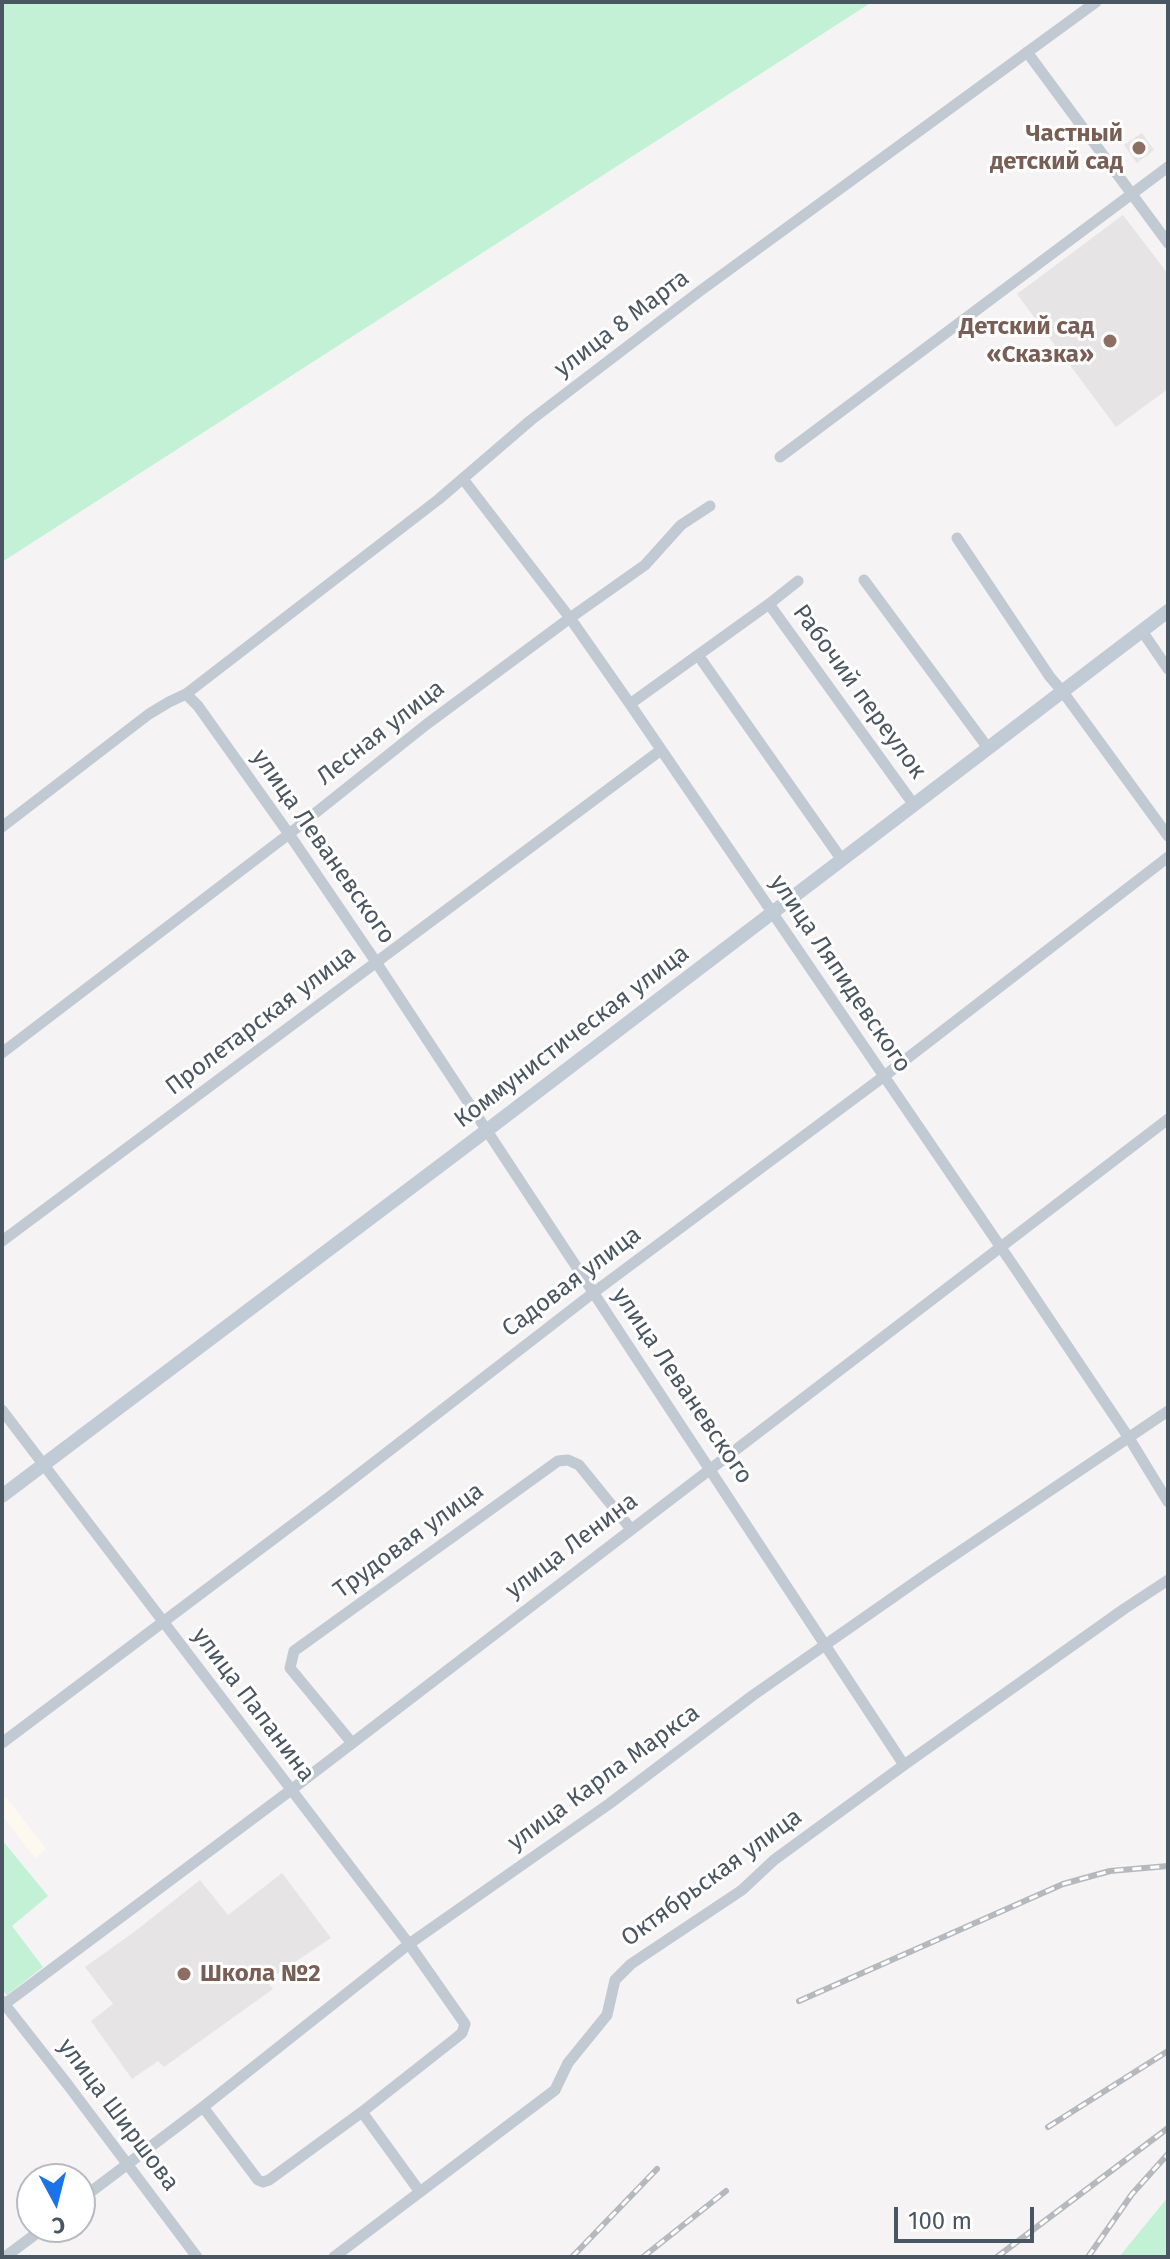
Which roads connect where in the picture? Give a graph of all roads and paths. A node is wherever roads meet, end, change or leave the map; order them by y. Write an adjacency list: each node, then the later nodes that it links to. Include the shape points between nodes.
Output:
1 (1096, 2): 2 (street, улица 8 Марта)
2 (1027, 52): 4 (street); 7 (street, улица 8 Марта, via 700,291)
3 (1168, 167): 4 (street)
4 (1132, 194): 5 (street); 6 (street)
5 (1168, 243)
6 (780, 457)
7 (463, 479): 14 (street, улица Ляпидевского); 19 (street, улица 8 Марта)
8 (710, 506): 14 (street, Лесная улица, via 681,525 645,565)
9 (957, 538): 18 (street)
10 (864, 580): 21 (street)
11 (798, 581): 12 (street)
12 (769, 604): 16 (street); 23 (street, Рабочий переулок)
13 (1168, 611): 15 (street, Коммунистическая улица)
14 (570, 618): 20 (street, улица Ляпидевского); 25 (street, Лесная улица)
15 (1142, 631): 17 (street); 18 (street, Коммунистическая улица)
16 (698, 655): 20 (street); 28 (street)
17 (1168, 669)
18 (1063, 692): 21 (street, Коммунистическая улица); 26 (street)
19 (186, 694): 24 (street, via 100,750); 25 (street, улица Леваневского)
20 (630, 704): 22 (street, улица Ляпидевского)
21 (988, 748): 23 (street, Коммунистическая улица)
22 (661, 750): 29 (street, улица Ляпидевского); 30 (street, Пролетарская улица)
23 (914, 805): 28 (street, Коммунистическая улица)
24 (2, 827)
25 (289, 834): 30 (street, улица Леваневского); 31 (street, Лесная улица)
26 (1168, 836)
27 (1168, 857): 32 (street, Садовая улица)
28 (842, 860): 29 (street, Коммунистическая улица)
29 (772, 913): 32 (street, улица Ляпидевского); 34 (street, Коммунистическая улица)
30 (376, 962): 34 (street, улица Леваневского); 35 (street, Пролетарская улица)
31 (2, 1053)
32 (883, 1077): 36 (street, улица Ляпидевского); 37 (street, Садовая улица)
33 (1168, 1119): 36 (street, улица Ленина)
34 (486, 1131): 37 (street, улица Леваневского); 41 (street, Коммунистическая улица)
35 (2, 1241)
36 (1000, 1248): 40 (street, улица Ляпидевского); 42 (street, улица Ленина)
37 (593, 1293): 42 (street, улица Леваневского); 47 (street, Садовая улица)
38 (2, 1410): 41 (street, улица Папанина)
39 (1168, 1411): 40 (street, улица Карла Маркса)
40 (1129, 1438): 44 (street, улица Ляпидевского); 48 (street, улица Карла Маркса)
41 (44, 1465): 43 (street, Коммунистическая улица); 47 (street, улица Папанина)
42 (710, 1468): 45 (street, улица Ленина); 48 (street, улица Леваневского)
43 (2, 1496)
44 (1168, 1502)
45 (631, 1529): 50 (street, улица Ленина); 50 (street, Трудовая улица, via 579,1465 558,1461 294,1651 290,1668)
46 (1168, 1580): 51 (street, Октябрьская улица)
47 (162, 1621): 49 (street, Садовая улица); 52 (street, улица Папанина)
48 (827, 1645): 51 (street, улица Леваневского); 53 (street, улица Карла Маркса)
49 (2, 1743)
50 (352, 1743): 52 (street, улица Ленина)
51 (904, 1765): 59 (street, Октябрьская улица, via 774,1860 742,1890 631,1964 615,1980 607,2015 568,2063 555,2090)
52 (291, 1790): 53 (street, улица Папанина); 54 (street, улица Ленина)
53 (409, 1944): 55 (street, улица Карла Маркса); 56 (street, улица Папанина, via 465,2028)
54 (3, 2004): 57 (street, улица Ширшова)
55 (203, 2107): 56 (street, via 263,2182); 57 (street, улица Карла Маркса)
56 (362, 2112): 59 (street)
57 (128, 2164): 58 (street, улица Карла Маркса); 62 (street, улица Ширшова)
58 (96, 2188)
59 (420, 2192): 63 (street, Октябрьская улица)
60 (24, 2243): 61 (street)
61 (5, 2257)
62 (197, 2257)
63 (334, 2257)

